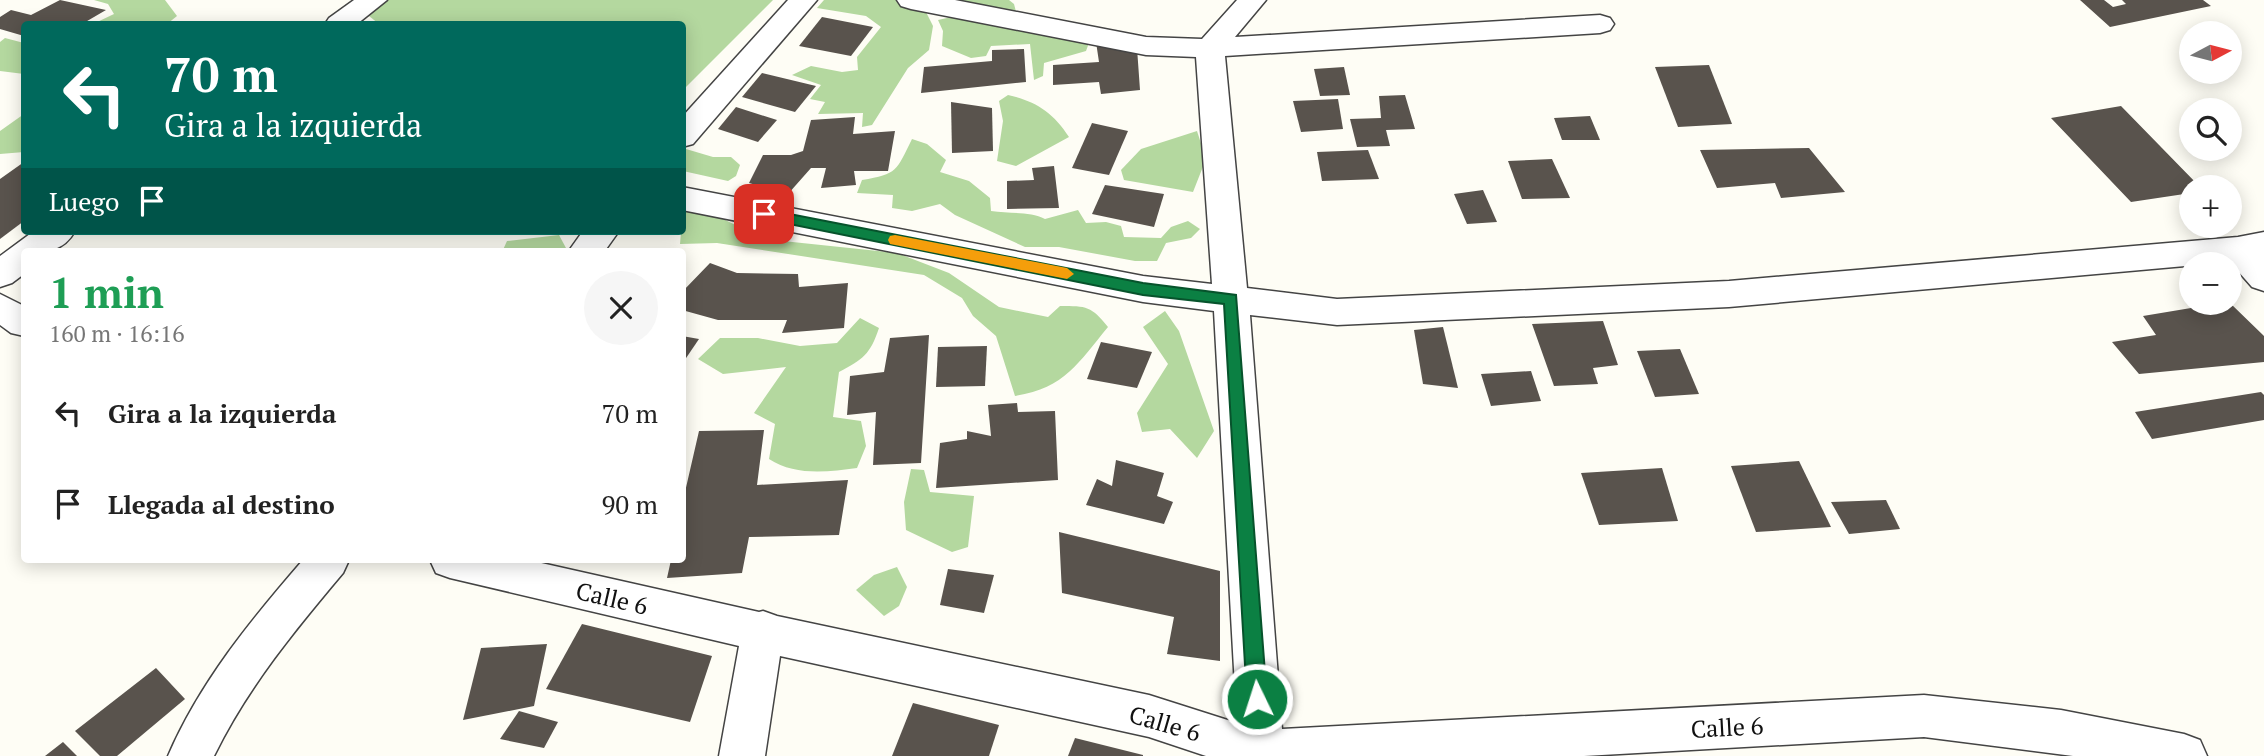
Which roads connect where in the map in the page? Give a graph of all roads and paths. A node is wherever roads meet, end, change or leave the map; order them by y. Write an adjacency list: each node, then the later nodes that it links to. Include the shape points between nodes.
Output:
1 (373, 0): 5 (street)
2 (803, 0): 8 (street)
3 (911, 0): 7 (street, via 1146,46)
4 (1252, 0): 7 (street)
5 (344, 21)
6 (1600, 24): 7 (street)
7 (1210, 48): 16 (street)
8 (686, 133)
9 (686, 199): 16 (street, via 1143,289)
10 (52, 235): 12 (street)
11 (2251, 246): 15 (street); 16 (street, via 1729,294 1337,312)
12 (35, 248)
13 (21, 258): 14 (street)
14 (0, 274)
15 (2264, 278)
16 (1231, 299): 23 (street)
17 (0, 307): 18 (street)
18 (21, 321)
19 (327, 563): 24 (street, via 252,654 206,722)
20 (463, 563): 21 (street, Calle 6)
21 (763, 630): 23 (street, Calle 6, via 1149,716); 25 (street)
22 (2067, 744): 23 (street, Calle 6, via 1923,716); 26 (street, Calle 6)
23 (1261, 754)
24 (191, 756)
25 (742, 756)
26 (2184, 756)

